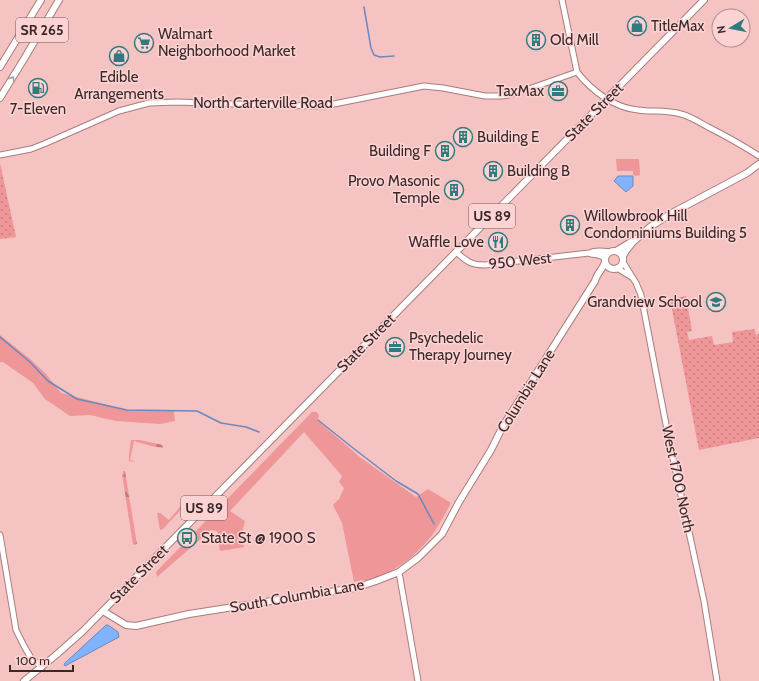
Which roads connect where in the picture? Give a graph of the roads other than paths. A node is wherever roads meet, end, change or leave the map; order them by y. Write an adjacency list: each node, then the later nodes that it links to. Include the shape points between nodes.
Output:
1 (41, 0): 5 (main road, SR 265)
2 (59, 0): 7 (main road, SR 265, one-way to 2)
3 (562, 0): 6 (street)
4 (704, 0): 8 (main road, State Street / US 89)
5 (0, 67)
6 (577, 72): 8 (street, via 591,88); 9 (street, North Carterville Road, via 501,96 485,96 424,86 324,106 149,103 119,111 31,149)
7 (0, 98)
8 (607, 98): 10 (street, via 626,108 682,114); 13 (main road, State Street / US 89)
9 (0, 155)
10 (759, 156)
11 (759, 164): 12 (main road, via 660,220)
12 (633, 242): 14 (main road); 17 (main road)
13 (456, 252): 15 (street, 950 West, via 469,262 485,265); 24 (main road, State Street / US 89)
14 (613, 252): 15 (street, 950 West); 16 (main road, via 608,254); 17 (main road, via 620,254)
15 (588, 253): 16 (street, via 599,254)
16 (605, 260): 18 (main road, via 606,264); 20 (main road, Columbia Lane)
17 (623, 260): 18 (main road, via 621,265); 19 (street, West 1700 North)
18 (614, 268): 19 (street); 20 (main road, Columbia Lane, via 606,271)
19 (633, 279): 28 (street, West 1700 North, via 641,295 704,601)
20 (595, 281): 21 (main road, Columbia Lane, via 503,426)
21 (459, 502): 23 (main road, South Columbia Lane, via 442,534 419,557)
22 (0, 535): 25 (street, via 16,630 31,658)
23 (399, 572): 24 (main road, South Columbia Lane, via 355,588 189,614 136,626 126,625); 27 (street)
24 (103, 611): 25 (main road, State Street / US 89)
25 (42, 667): 26 (main road, State Street / US 89)
26 (24, 681)
27 (418, 681)
28 (717, 681)

